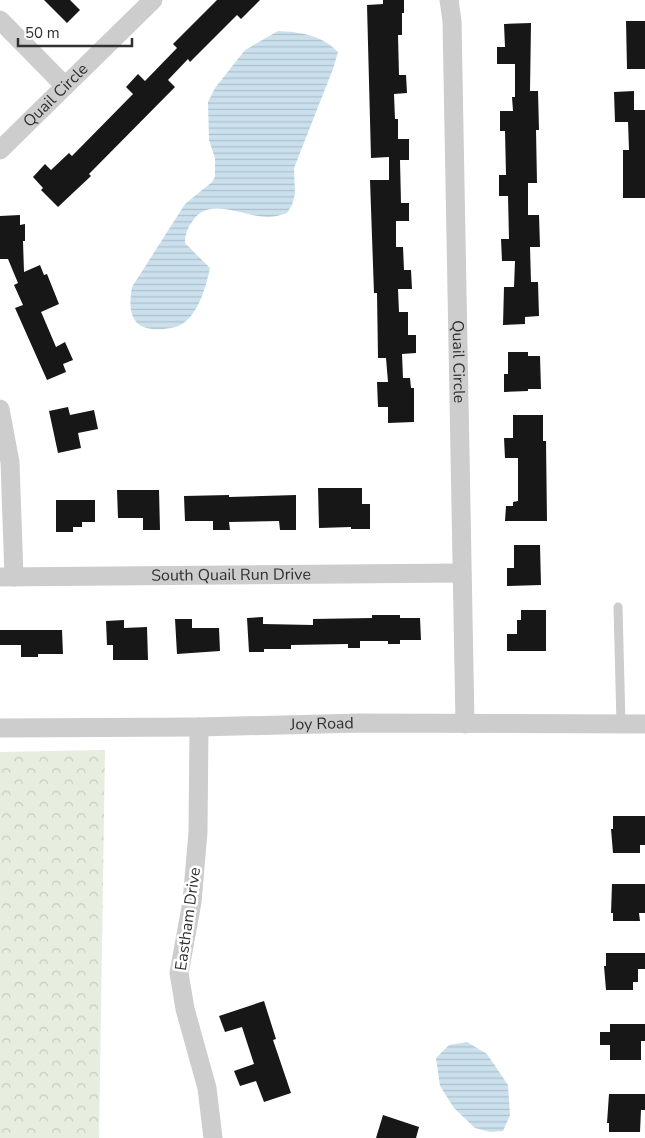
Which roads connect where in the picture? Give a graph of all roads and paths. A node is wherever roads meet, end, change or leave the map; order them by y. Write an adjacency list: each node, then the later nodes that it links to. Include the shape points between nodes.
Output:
1 (152, 0): 4 (street, Quail Circle)
2 (449, 0): 7 (street, Quail Circle)
3 (0, 20): 4 (street)
4 (65, 86): 5 (street, Quail Circle)
5 (0, 150)
6 (0, 409): 8 (street, via 10,462)
7 (462, 573): 8 (street, South Quail Run Drive); 10 (street, Quail Circle)
8 (7, 577)
9 (618, 607): 11 (lane)
10 (465, 724): 11 (street, Joy Road); 13 (street, Joy Road)
11 (621, 724): 12 (street, Joy Road)
12 (645, 724)
13 (199, 727): 14 (street, Joy Road); 15 (street, Eastham Drive, via 198,832 192,902 179,974 185,1009 207,1088)
14 (0, 728)
15 (213, 1138)

